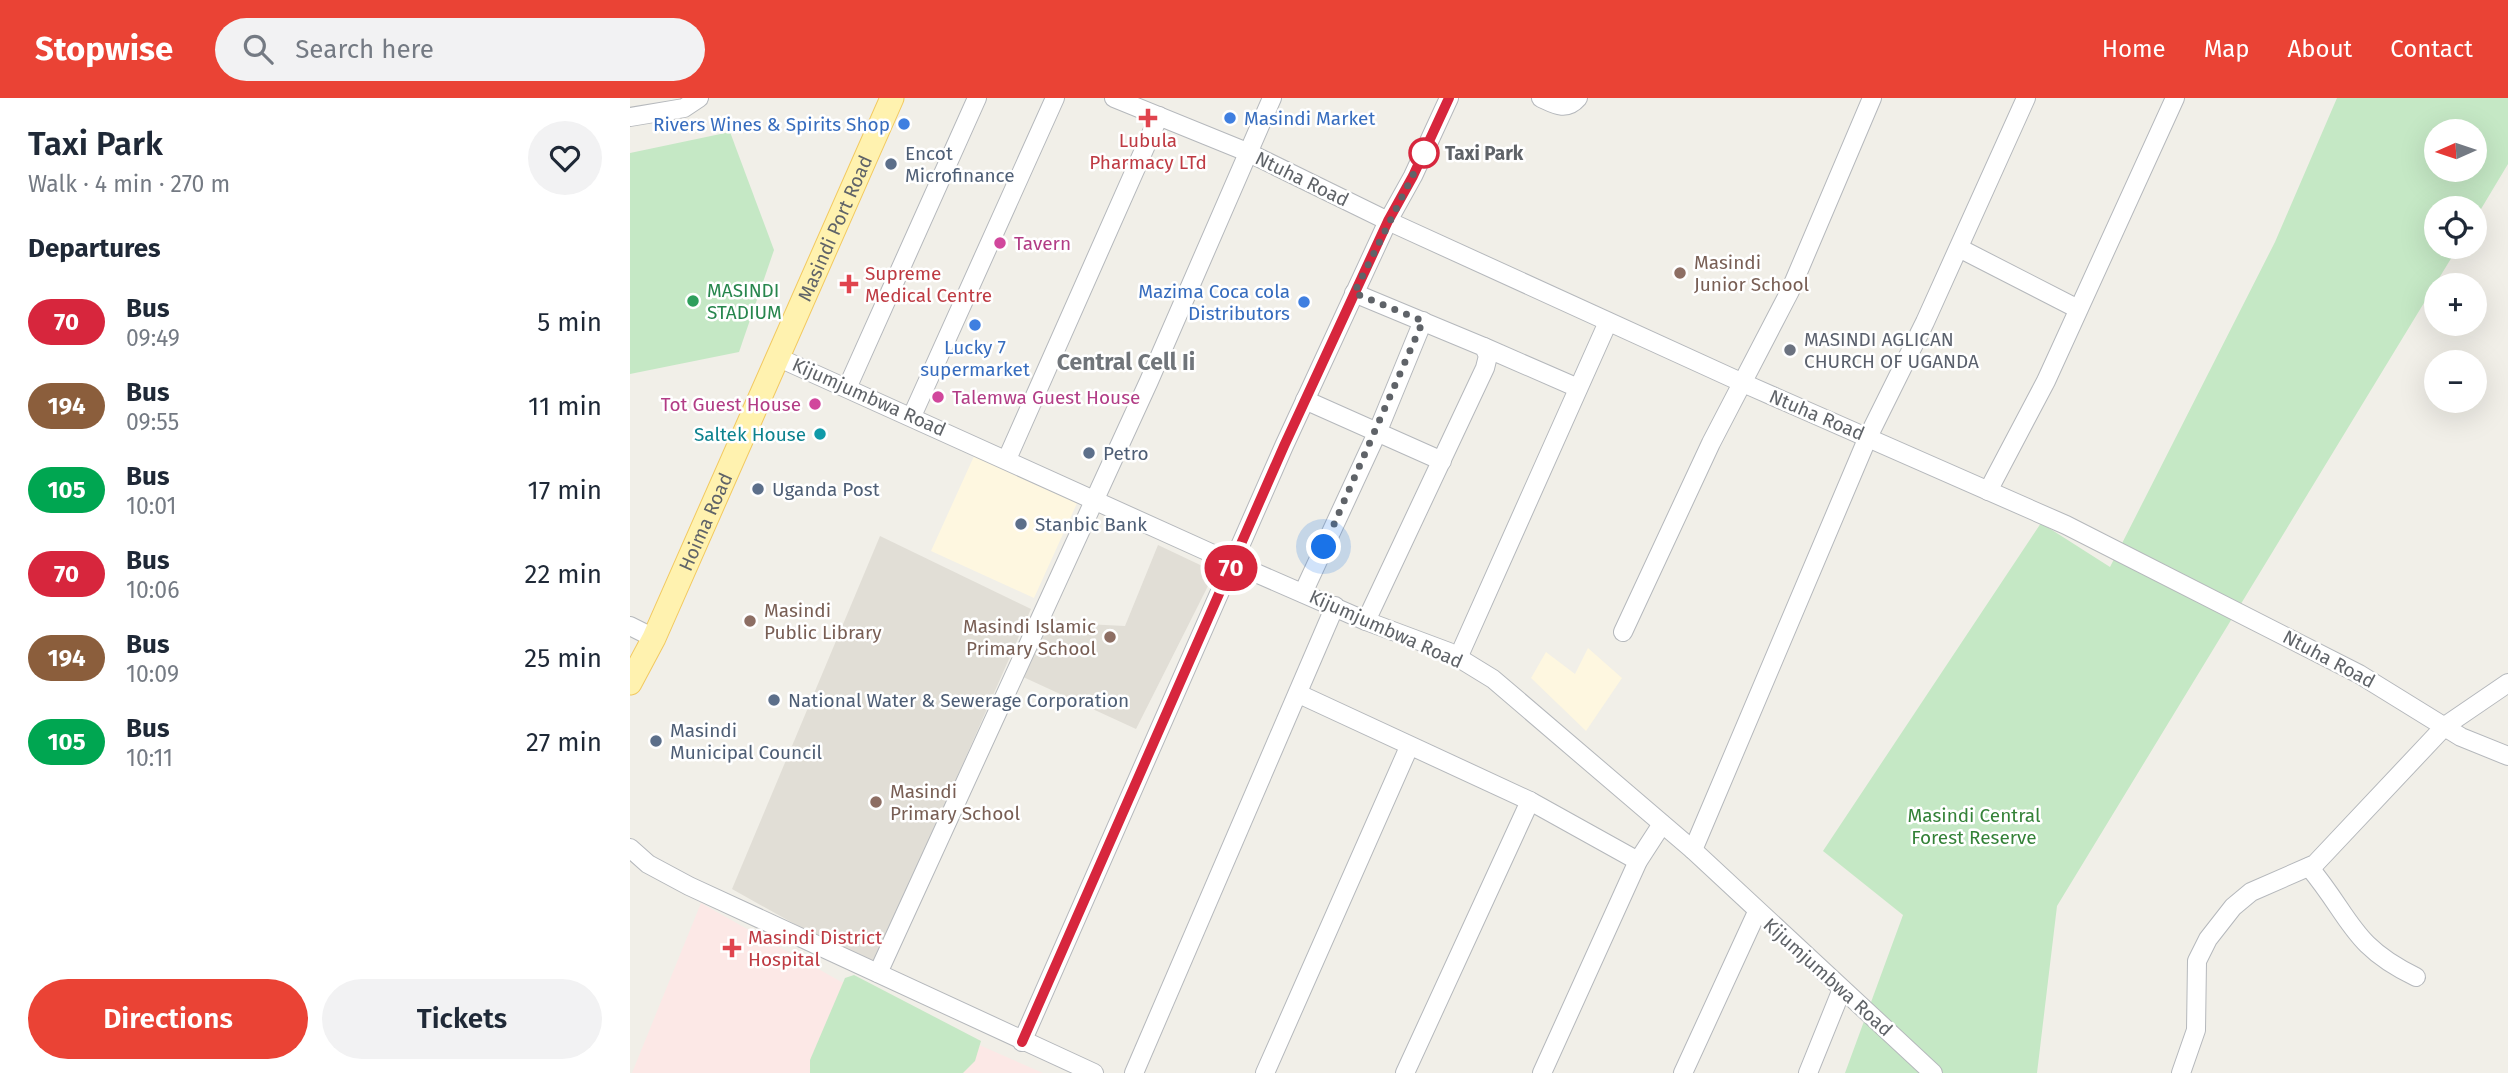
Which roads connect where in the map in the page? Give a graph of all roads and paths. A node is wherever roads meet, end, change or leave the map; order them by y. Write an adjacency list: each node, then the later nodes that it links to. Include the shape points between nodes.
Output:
1 (699, 98): 14 (street, via 684,108)
2 (892, 98): 23 (main road, Masindi Port Road)
3 (977, 98): 25 (street)
4 (1055, 98): 28 (street)
5 (1114, 98): 13 (street, Ntuha Road)
6 (1272, 98): 15 (street)
7 (1449, 98): 16 (street)
8 (1541, 98): 9 (street, via 1560,107)
9 (1578, 98)
10 (1872, 98): 24 (street, via 1790,291)
11 (2026, 98): 17 (street)
12 (2175, 98): 19 (street)
13 (1159, 116): 15 (street, Ntuha Road); 31 (street)
14 (630, 117)
15 (1247, 152): 16 (street, Ntuha Road); 34 (street)
16 (1388, 221): 18 (street); 21 (street, Ntuha Road)
17 (1959, 248): 19 (street); 30 (street)
18 (1354, 293): 20 (street); 27 (street)
19 (2078, 309): 33 (street)
20 (1423, 321): 22 (street); 29 (street)
21 (1608, 322): 24 (street, Ntuha Road); 26 (street)
22 (1484, 347): 26 (street); 32 (street, via 1488,356 1485,368)
23 (777, 357): 25 (street, Kijumjumbwa Road); 41 (main road, Hoima Road)
24 (1743, 383): 30 (street, Ntuha Road); 40 (street)
25 (848, 386): 28 (street, Kijumjumbwa Road)
26 (1578, 388): 42 (street)
27 (1306, 400): 29 (street); 35 (street)
28 (912, 416): 31 (street, Kijumjumbwa Road)
29 (1377, 433): 32 (street); 36 (street)
30 (1868, 437): 33 (street, Ntuha Road); 52 (street)
31 (1007, 458): 34 (street, Kijumjumbwa Road)
32 (1441, 461): 38 (street)
33 (1988, 491): 46 (street, Ntuha Road, via 2257,620)
34 (1095, 499): 35 (street, Kijumjumbwa Road); 58 (street)
35 (1233, 563): 36 (street, Kijumjumbwa Road); 61 (street)
36 (1303, 593): 37 (street, Kijumjumbwa Road)
37 (1335, 606): 38 (street, Kijumjumbwa Road); 45 (street)
38 (1366, 621): 42 (street, Kijumjumbwa Road)
39 (630, 626): 41 (street)
40 (1623, 632)
41 (654, 638): 43 (main road, Hoima Road)
42 (1458, 658): 50 (street, Kijumjumbwa Road, via 1544,719)
43 (630, 682)
44 (2508, 683): 46 (street)
45 (1299, 694): 47 (street); 63 (street)
46 (2445, 726): 48 (street, Ntuha Road); 56 (street)
47 (1409, 747): 49 (street); 64 (street)
48 (2508, 756)
49 (1530, 801): 53 (street); 65 (street)
50 (1662, 824): 52 (street, Kijumjumbwa Road); 53 (street)
51 (630, 848): 55 (street)
52 (1693, 850): 57 (street, Kijumjumbwa Road)
53 (1638, 861): 66 (street)
54 (630, 863): 55 (street)
55 (648, 864): 58 (street)
56 (2309, 867): 59 (street, via 2357,937 2387,963); 70 (street, via 2243,898 2208,940 2197,961 2196,1030)
57 (1757, 912): 60 (street, Kijumjumbwa Road); 67 (street)
58 (878, 973): 61 (street)
59 (2416, 976)
60 (1842, 989): 68 (street); 69 (street, Kijumjumbwa Road)
61 (1022, 1042): 62 (street)
62 (1094, 1073)
63 (1134, 1073)
64 (1265, 1073)
65 (1405, 1073)
66 (1542, 1073)
67 (1683, 1073)
68 (1808, 1073)
69 (1933, 1073)
70 (2181, 1073)

